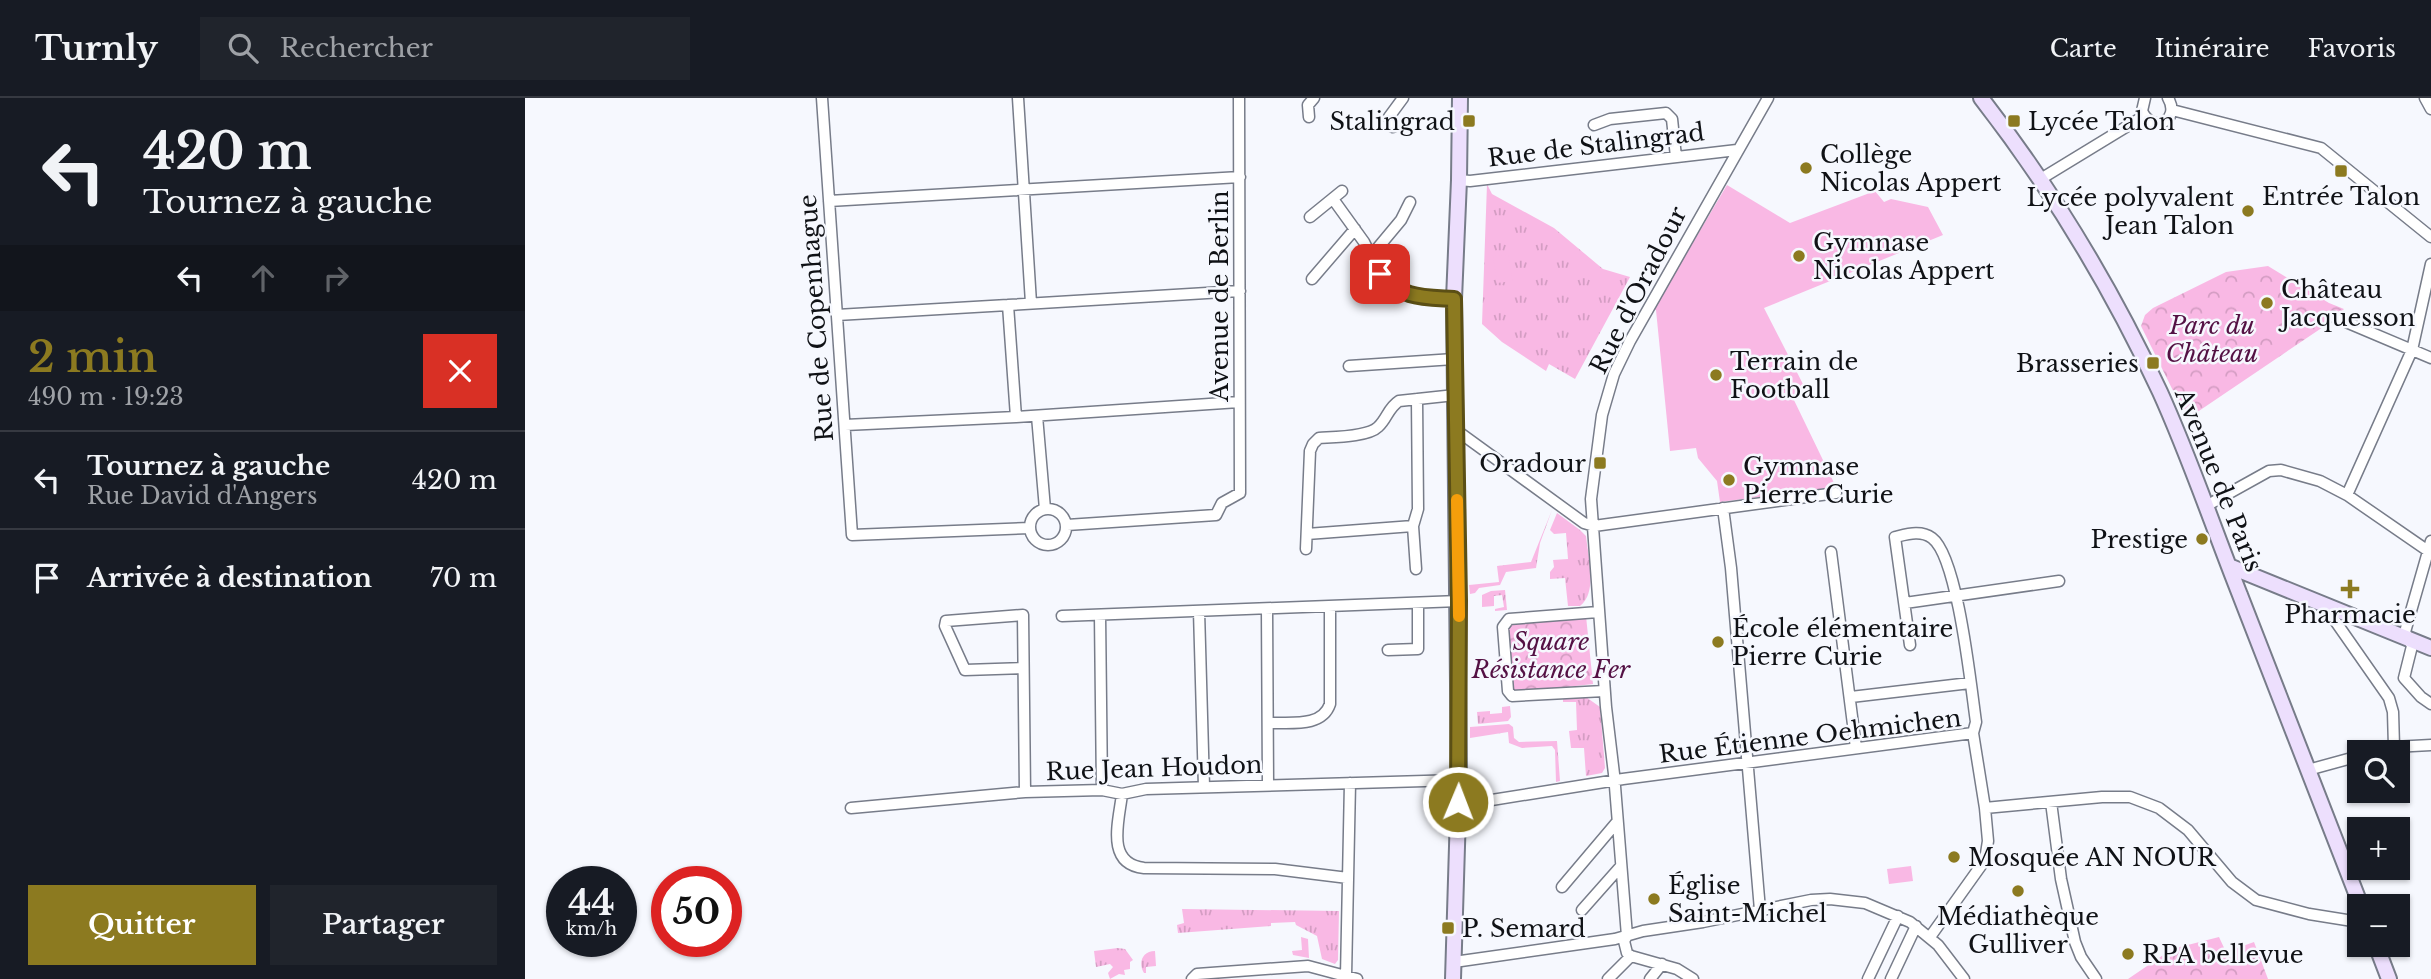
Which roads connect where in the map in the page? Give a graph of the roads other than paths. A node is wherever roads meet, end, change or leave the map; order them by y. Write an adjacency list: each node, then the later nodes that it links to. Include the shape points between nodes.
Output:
1 (822, 98): 26 (street, Rue de Copenhague)
2 (1018, 98): 23 (street)
3 (1240, 98): 20 (street, Avenue de Berlin)
4 (1314, 98): 15 (street, via 1308,105)
5 (1403, 98): 17 (street, via 1388,117)
6 (1460, 98): 21 (main road)
7 (1768, 98): 18 (street, Rue d'Oradour)
8 (1981, 98): 22 (main road, Avenue de Paris)
9 (2145, 98): 14 (street, via 2141,106)
10 (2169, 98): 13 (street)
11 (2425, 98): 12 (street)
12 (2431, 109)
13 (2172, 110): 14 (street, via 2160,123); 30 (street, via 2321,148)
14 (2144, 116): 22 (street)
15 (1309, 117)
16 (1594, 125): 19 (street, via 1666,113 1672,119)
17 (1394, 127)
18 (1737, 150): 19 (street, Rue de Stalingrad); 58 (street, Rue d'Oradour, via 1614,374 1595,461)
19 (1676, 157): 21 (street, Rue de Stalingrad)
20 (1240, 177): 23 (street); 34 (street, Avenue de Berlin)
21 (1459, 180): 35 (main road)
22 (2039, 180): 53 (main road, Avenue de Paris, via 2125,324 2163,400)
23 (1025, 191): 26 (street); 36 (street)
24 (1342, 191): 25 (street)
25 (1333, 199): 28 (street); 29 (street)
26 (829, 201): 38 (street, Rue de Copenhague)
27 (1410, 202): 31 (street)
28 (1310, 217)
29 (1355, 229): 31 (street); 33 (street)
30 (2431, 237)
31 (1371, 256): 35 (street, via 1380,274 1401,292)
32 (2431, 264): 40 (street)
33 (1312, 279)
34 (1240, 290): 36 (street); 46 (street, Avenue de Berlin)
35 (1454, 299): 42 (main road)
36 (1031, 303): 37 (street)
37 (1008, 304): 38 (street); 48 (street)
38 (837, 315): 49 (street, Rue de Copenhague)
39 (2334, 317): 40 (street)
40 (2411, 350): 41 (street); 52 (street)
41 (2431, 358)
42 (1454, 359): 43 (street); 44 (main road)
43 (1349, 366)
44 (1455, 395): 45 (street); 50 (main road)
45 (1417, 399): 57 (street, via 1418,509); 60 (street, via 1391,406 1378,428 1369,433 1319,439 1313,444)
46 (1239, 402): 47 (street); 56 (street, Avenue de Berlin, via 1240,493 1222,503 1216,515)
47 (1037, 416): 48 (street); 55 (street)
48 (1016, 417): 49 (street)
49 (845, 425): 59 (street, Rue de Copenhague, via 852,535)
50 (1456, 430): 58 (street); 68 (main road)
51 (1836, 493): 54 (street)
52 (2347, 495): 53 (street, via 2320,481 2281,470 2269,471); 61 (street)
53 (2206, 506): 64 (main road, Avenue de Paris)
54 (1723, 508): 58 (street); 94 (street)
55 (1045, 509): 56 (street, via 1059,512); 59 (street, via 1034,516)
56 (1067, 525): 59 (street, via 1062,540 1048,545 1035,539)
57 (1413, 526): 60 (street); 65 (street)
58 (1594, 526): 75 (street, Rue d'Oradour)
59 (1030, 528)
60 (1307, 534): 62 (street)
61 (2430, 548): 78 (street)
62 (1306, 550)
63 (1831, 552): 85 (street)
64 (2229, 566): 71 (main road); 95 (main road, Avenue de Paris)
65 (1416, 569)
66 (2059, 581): 67 (street)
67 (1956, 597): 70 (street); 70 (street, via 1938,544 1912,533 1895,537); 83 (street)
68 (1459, 601): 69 (street); 96 (main road)
69 (1417, 603): 72 (street); 81 (street, via 1418,649)
70 (1905, 603): 79 (street)
71 (2323, 605): 78 (main road); 89 (street, via 2389,698)
72 (1330, 606): 73 (street); 87 (street, via 1328,711 1316,720)
73 (1267, 609): 74 (street); 87 (street)
74 (1199, 611): 76 (street); 100 (street)
75 (1598, 612): 84 (street, Rue d'Oradour); 84 (street, via 1509,619 1503,626 1512,696)
76 (1100, 615): 77 (street); 101 (street)
77 (1062, 616)
78 (2407, 636): 80 (main road); 86 (street, via 2412,646 2404,678)
79 (1910, 645)
80 (2431, 648)
81 (1388, 650)
82 (1023, 668): 82 (street, via 965,670 946,621 1023,615); 102 (street)
83 (1970, 682): 85 (street); 88 (street, via 1976,722)
84 (1604, 691): 97 (street, Rue d'Oradour)
85 (1851, 697): 92 (street)
86 (2431, 704)
87 (1268, 723): 99 (street)
88 (1973, 733): 92 (street, Rue Étienne Oehmichen); 107 (street, Rue Étienne Oehmichen)
89 (2395, 740)
90 (2431, 745): 91 (street)
91 (2410, 746)
92 (1856, 748): 94 (street, Rue Étienne Oehmichen)
93 (2347, 759): 95 (street)
94 (1748, 763): 97 (street, Rue Étienne Oehmichen); 114 (street)
95 (2308, 770): 112 (main road, Avenue de Paris)
96 (1459, 780): 98 (street, Rue Jean Houdon); 104 (main road)
97 (1614, 781): 104 (street, Rue Étienne Oehmichen); 108 (street, Rue d'Oradour)
98 (1350, 783): 99 (street, Rue Jean Houdon); 110 (street)
99 (1268, 785): 100 (street, Rue Jean Houdon)
100 (1204, 787): 103 (street, Rue Jean Houdon)
101 (1103, 790): 102 (street, Rue Jean Houdon); 103 (street, Rue Jean Houdon)
102 (1025, 792): 106 (street, Rue Jean Houdon)
103 (1122, 794): 110 (street, via 1117,842 1121,857 1130,864 1275,869)
104 (1458, 802): 122 (main road)
105 (2051, 802): 107 (street); 116 (street, via 2130,797 2159,808 2188,830 2232,882 2256,900); 134 (street, via 2071,929 2078,951)
106 (851, 808)
107 (1985, 808): 119 (street, Rue Étienne Oehmichen, via 1989,841 1985,860)
108 (1617, 822): 109 (street, Rue d'Oradour); 111 (street)
109 (1621, 866): 113 (street); 118 (street, Rue d'Oradour)
110 (1348, 878): 124 (street)
111 (1562, 887)
112 (2356, 894)
113 (1582, 910)
114 (1760, 910): 115 (street, via 1830,899 1865,904); 118 (street)
115 (1898, 916): 117 (street); 131 (street)
116 (2347, 920)
117 (1916, 926): 119 (street); 132 (street)
118 (1627, 936): 120 (street, Rue d'Oradour, via 1633,947); 122 (street)
119 (1930, 937): 133 (street)
120 (1631, 956): 123 (street); 128 (street)
121 (2381, 957): 135 (main road)
122 (1454, 962): 127 (main road)
123 (1662, 964): 129 (street); 130 (street)
124 (1346, 976): 125 (street, via 1308,966 1197,974); 126 (street)
125 (1192, 979)
126 (1357, 979)
127 (1453, 979)
128 (1608, 979)
129 (1650, 979)
130 (1693, 979)
131 (1868, 979)
132 (1891, 979)
133 (1964, 979)
134 (2096, 979)
135 (2389, 979)

